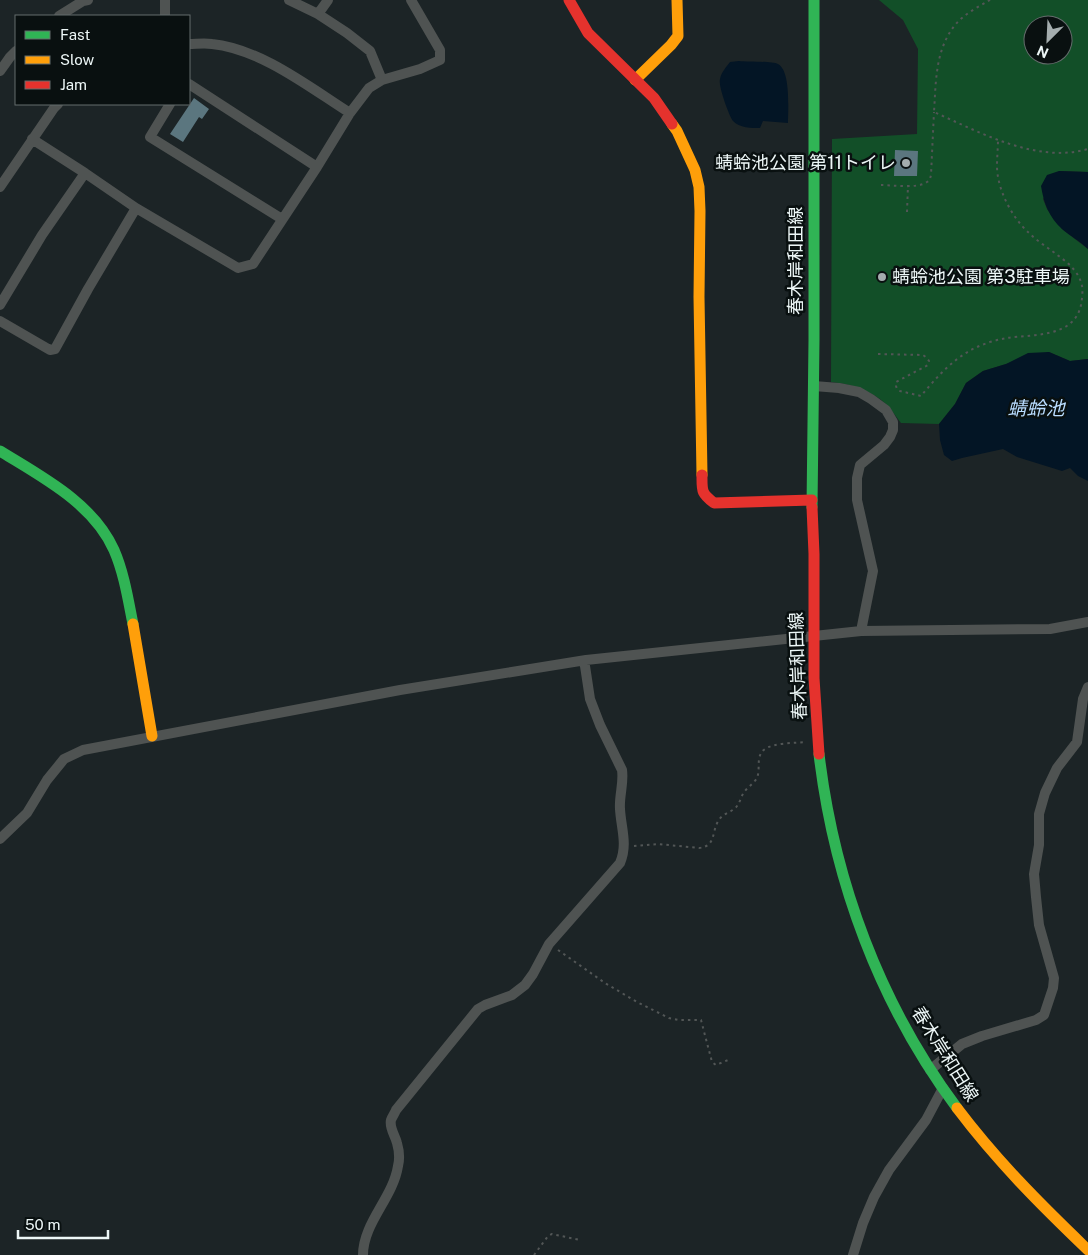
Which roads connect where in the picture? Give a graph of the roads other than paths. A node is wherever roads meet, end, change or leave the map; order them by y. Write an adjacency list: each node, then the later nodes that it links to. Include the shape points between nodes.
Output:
1 (88, 0): 10 (street)
2 (165, 0): 11 (street)
3 (289, 0): 9 (street)
4 (328, 0): 9 (street)
5 (411, 0): 15 (street, via 440,50 440,60)
6 (569, 0): 16 (main road, via 588,33)
7 (677, 0): 16 (main road, via 678,36)
8 (814, 0): 29 (main road, 春木岸和田線)
9 (318, 14): 15 (street, via 370,51)
10 (61, 15)
11 (165, 15)
12 (190, 44): 20 (street, via 234,48 270,62)
13 (15, 52): 14 (street)
14 (0, 70)
15 (382, 80): 20 (street, via 368,88)
16 (635, 80): 31 (main road, via 654,98 677,131 699,187 704,495 714,503)
17 (190, 85): 22 (street)
18 (57, 105): 21 (street)
19 (169, 105): 26 (street, via 150,137)
20 (350, 113): 22 (street)
21 (32, 139): 23 (street); 24 (street)
22 (317, 167): 26 (street)
23 (85, 173): 25 (street); 27 (street, via 42,235)
24 (0, 187)
25 (136, 208): 26 (street, via 238,268 253,264); 28 (street, via 55,349 50,350)
26 (282, 219)
27 (0, 305)
28 (0, 321)
29 (814, 386): 31 (main road, 春木岸和田線); 33 (street, via 859,392 886,410 893,422 890,437 860,465 857,478 857,500 873,571)
30 (0, 451): 37 (main road, via 73,499 102,530 120,562)
31 (812, 500): 34 (main road, 春木岸和田線)
32 (1088, 622): 33 (street, via 1050,629)
33 (861, 630): 34 (street)
34 (814, 635): 37 (street, via 586,660 400,690); 39 (main road, 春木岸和田線, via 821,768 842,872 881,981)
35 (585, 666): 42 (street, via 590,699 622,770 620,807 624,854 620,863 549,944 525,985 512,995 478,1010 396,1110 391,1128 399,1152 398,1166 392,1186 364,1241)
36 (1088, 687): 39 (street, via 1076,742 1056,768 1038,814 1039,845 1034,874 1036,896 1039,925 1054,978 1044,1015 962,1044)
37 (152, 736): 38 (street, via 82,750 64,759 27,813)
38 (0, 839)
39 (930, 1070): 40 (main road, 春木岸和田線)
40 (943, 1088): 41 (main road, 春木岸和田線, via 1003,1166); 43 (street, via 926,1120 878,1190)
41 (1088, 1250)
42 (363, 1255)
43 (853, 1255)

